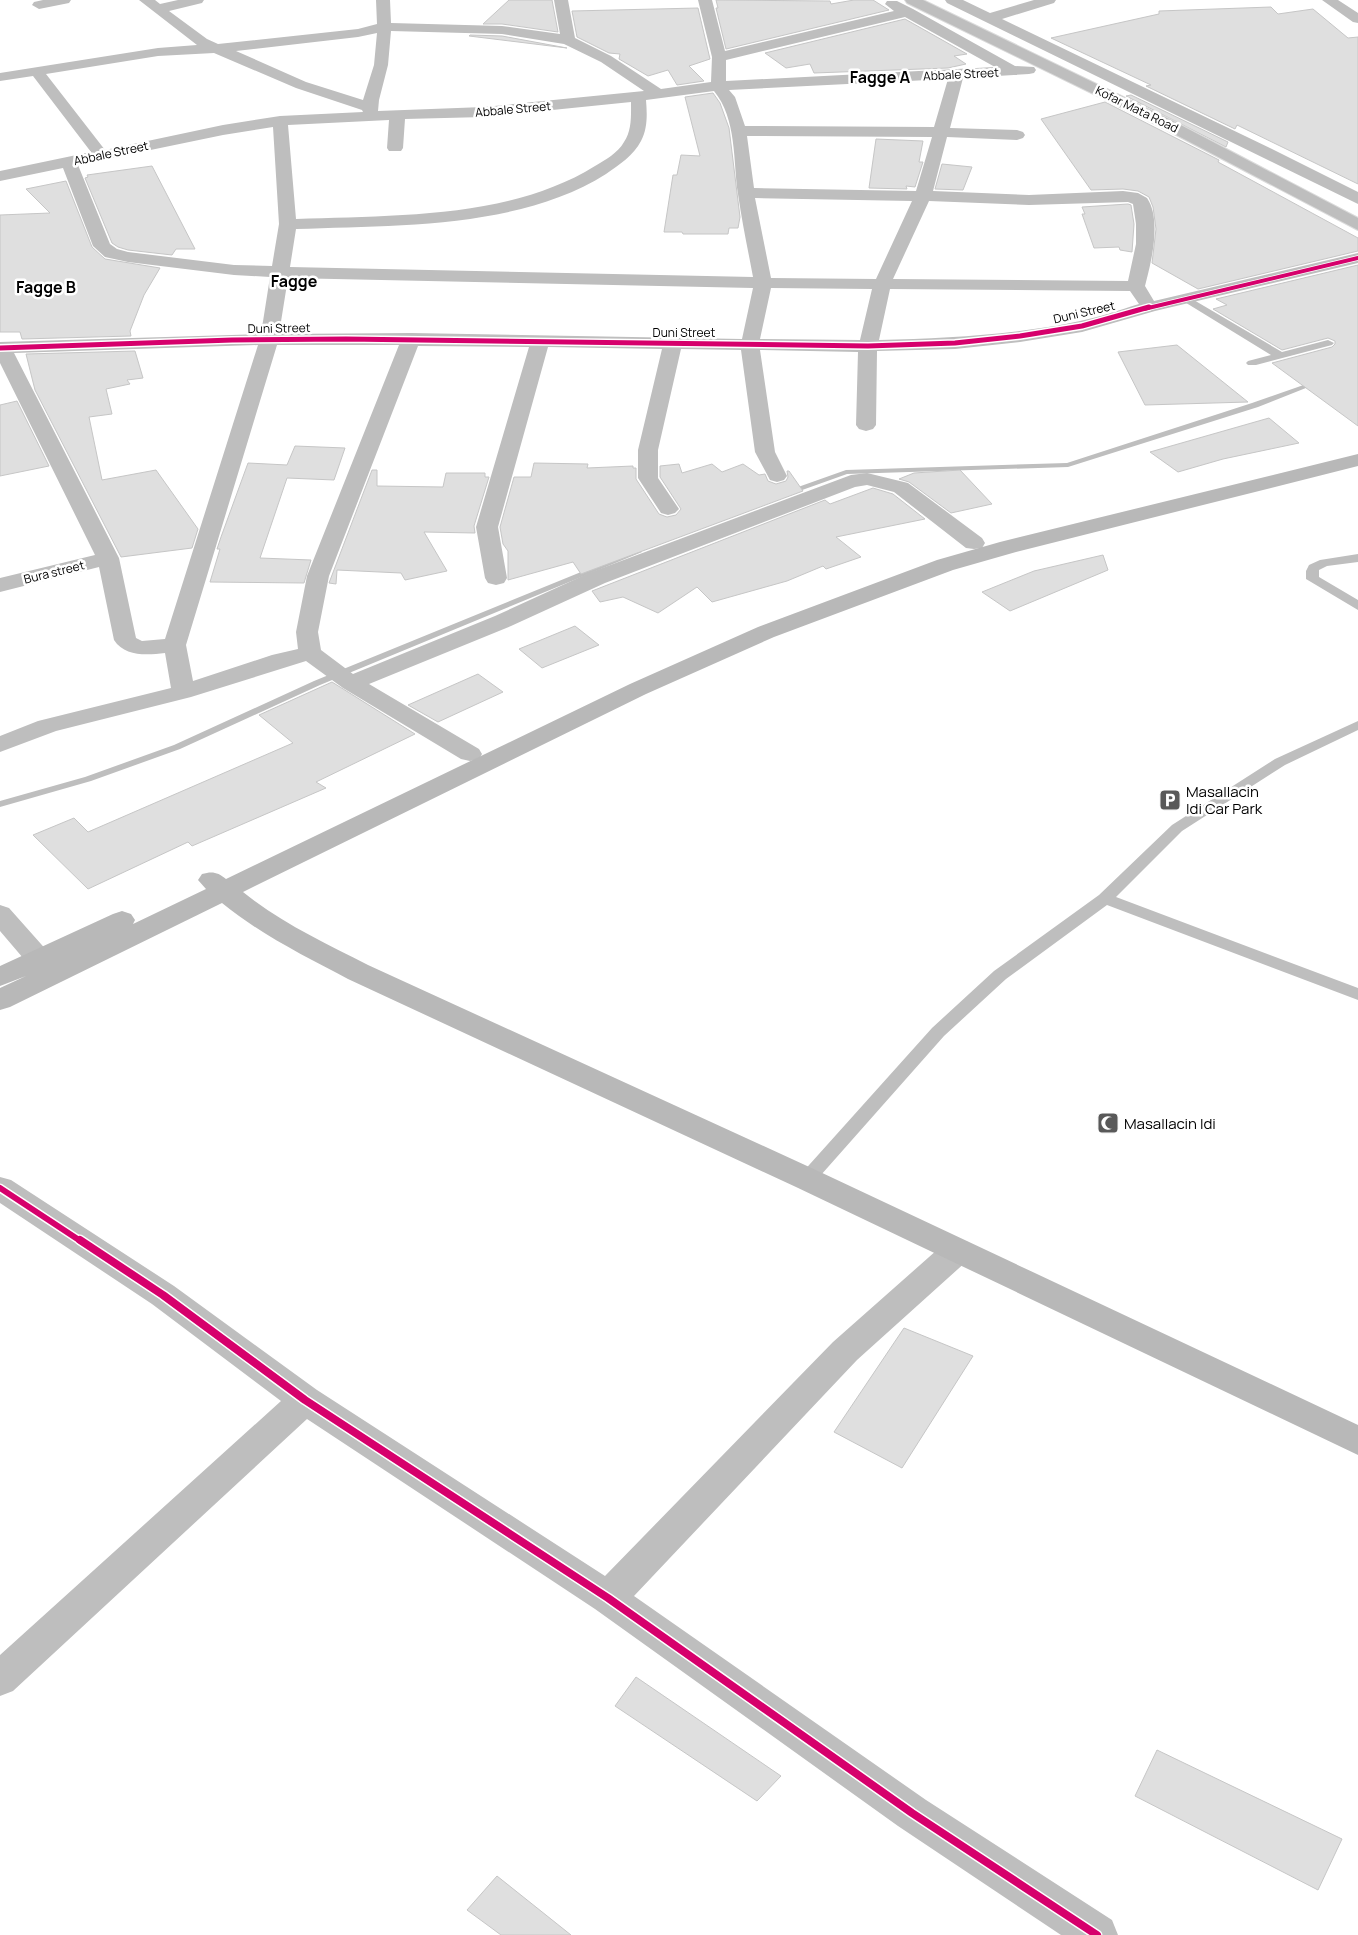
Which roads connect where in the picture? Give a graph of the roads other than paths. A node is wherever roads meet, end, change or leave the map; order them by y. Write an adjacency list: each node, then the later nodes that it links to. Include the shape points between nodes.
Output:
1 (64, 0): 12 (street)
2 (197, 0): 13 (street)
3 (383, 0): 17 (street)
4 (561, 0): 18 (street)
5 (705, 0): 20 (street)
6 (884, 0): 14 (street)
7 (935, 0): 42 (street, Kofar Mata Road, via 1254,151)
8 (984, 0): 11 (street)
9 (1049, 0): 15 (street)
10 (1329, 0): 16 (street)
11 (958, 3): 15 (street)
12 (40, 5)
13 (152, 5): 19 (street, via 195,38)
14 (910, 6): 20 (street); 22 (street); 44 (street, Kofar Mata Road, via 1167,124)
15 (989, 18): 41 (street)
16 (1358, 19)
17 (385, 27): 18 (street, via 475,28); 19 (street); 29 (street)
18 (568, 40): 27 (street, via 606,59)
19 (218, 48): 23 (street, via 158,52); 29 (street)
20 (719, 57): 26 (street)
21 (1029, 70): 22 (street, Abbale Street)
22 (1013, 71): 24 (street, Abbale Street)
23 (37, 72): 25 (street); 36 (street)
24 (956, 74): 26 (street, Abbale Street); 33 (street)
25 (0, 77)
26 (718, 86): 27 (street, Abbale Street); 32 (street, via 727,97)
27 (658, 93): 28 (street, Abbale Street)
28 (638, 96): 30 (street, Abbale Street, via 484,112); 43 (street, via 640,120 635,138 625,152 596,176 561,192 456,214)
29 (370, 111): 30 (street, Abbale Street); 31 (street, Abbale Street)
30 (397, 115): 35 (street)
31 (280, 121): 36 (street, Abbale Street); 43 (street)
32 (739, 131): 33 (street); 39 (street)
33 (942, 132): 34 (street); 40 (street)
34 (1017, 135)
35 (395, 148)
36 (101, 155): 37 (street, Abbale Street)
37 (69, 162): 38 (street, Abbale Street); 46 (street, via 102,246 110,253 234,270)
38 (0, 176)
39 (746, 193): 40 (street); 47 (street)
40 (923, 196): 48 (street); 49 (street, via 1029,200 1136,198 1141,202 1146,221 1145,251)
41 (1358, 199)
42 (1358, 207)
43 (288, 224): 46 (street)
44 (1358, 225)
45 (1358, 258): 50 (street, Duni Street)
46 (280, 272): 47 (street); 53 (street)
47 (763, 283): 48 (street); 57 (street)
48 (882, 284): 49 (street); 58 (street)
49 (1136, 286): 51 (street)
50 (1186, 299): 51 (street, Duni Street); 60 (lane)
51 (1150, 307): 58 (street, Duni Street, via 1082,326 1020,336 955,343)
52 (411, 339): 53 (street, Duni Street); 54 (street, Duni Street); 74 (street, via 318,576 307,632)
53 (269, 340): 59 (street, Duni Street); 73 (street)
54 (540, 342): 56 (street, Duni Street); 70 (street, via 487,527)
55 (1328, 342): 60 (lane)
56 (673, 343): 57 (street, Duni Street); 66 (street, via 648,450 648,478)
57 (750, 344): 58 (street, Duni Street); 65 (street, via 765,452)
58 (868, 346): 62 (street)
59 (1, 348): 68 (street)
60 (1280, 355): 61 (lane)
61 (1252, 364)
62 (866, 425)
63 (1358, 446): 67 (main road)
64 (1358, 460): 80 (main road, via 945,565 830,606 717,652)
65 (777, 476)
66 (668, 509)
67 (974, 543): 75 (street, via 901,488 866,479 850,481 598,578); 79 (main road, via 898,567 772,614)
68 (108, 558): 71 (street, Bura street); 73 (street, via 125,640 138,648)
69 (1358, 558): 72 (lane, via 1320,563 1312,571 1313,579)
70 (496, 578)
71 (0, 585)
72 (1358, 606)
73 (175, 644): 76 (street)
74 (310, 653): 75 (street); 76 (street)
75 (351, 683): 79 (street)
76 (183, 692): 78 (street, via 47,726)
77 (1358, 725): 81 (lane, via 1280,762 1177,828)
78 (0, 745)
79 (470, 754): 80 (main road)
80 (217, 885): 83 (main road); 86 (main road); 87 (main road, via 249,911 292,938 358,972)
81 (1105, 899): 85 (lane); 87 (lane, via 1000,975 938,1032)
82 (0, 914): 83 (street)
83 (39, 959): 84 (main road)
84 (0, 977)
85 (1358, 994)
86 (0, 1000)
87 (807, 1178): 89 (main road)
88 (0, 1188): 90 (street, via 163,1295)
89 (958, 1251): 91 (main road); 92 (street, via 845,1351)
90 (305, 1400): 92 (street); 93 (street)
91 (1358, 1441)
92 (608, 1598): 94 (street, via 912,1813)
93 (0, 1679)
94 (1097, 1935)

